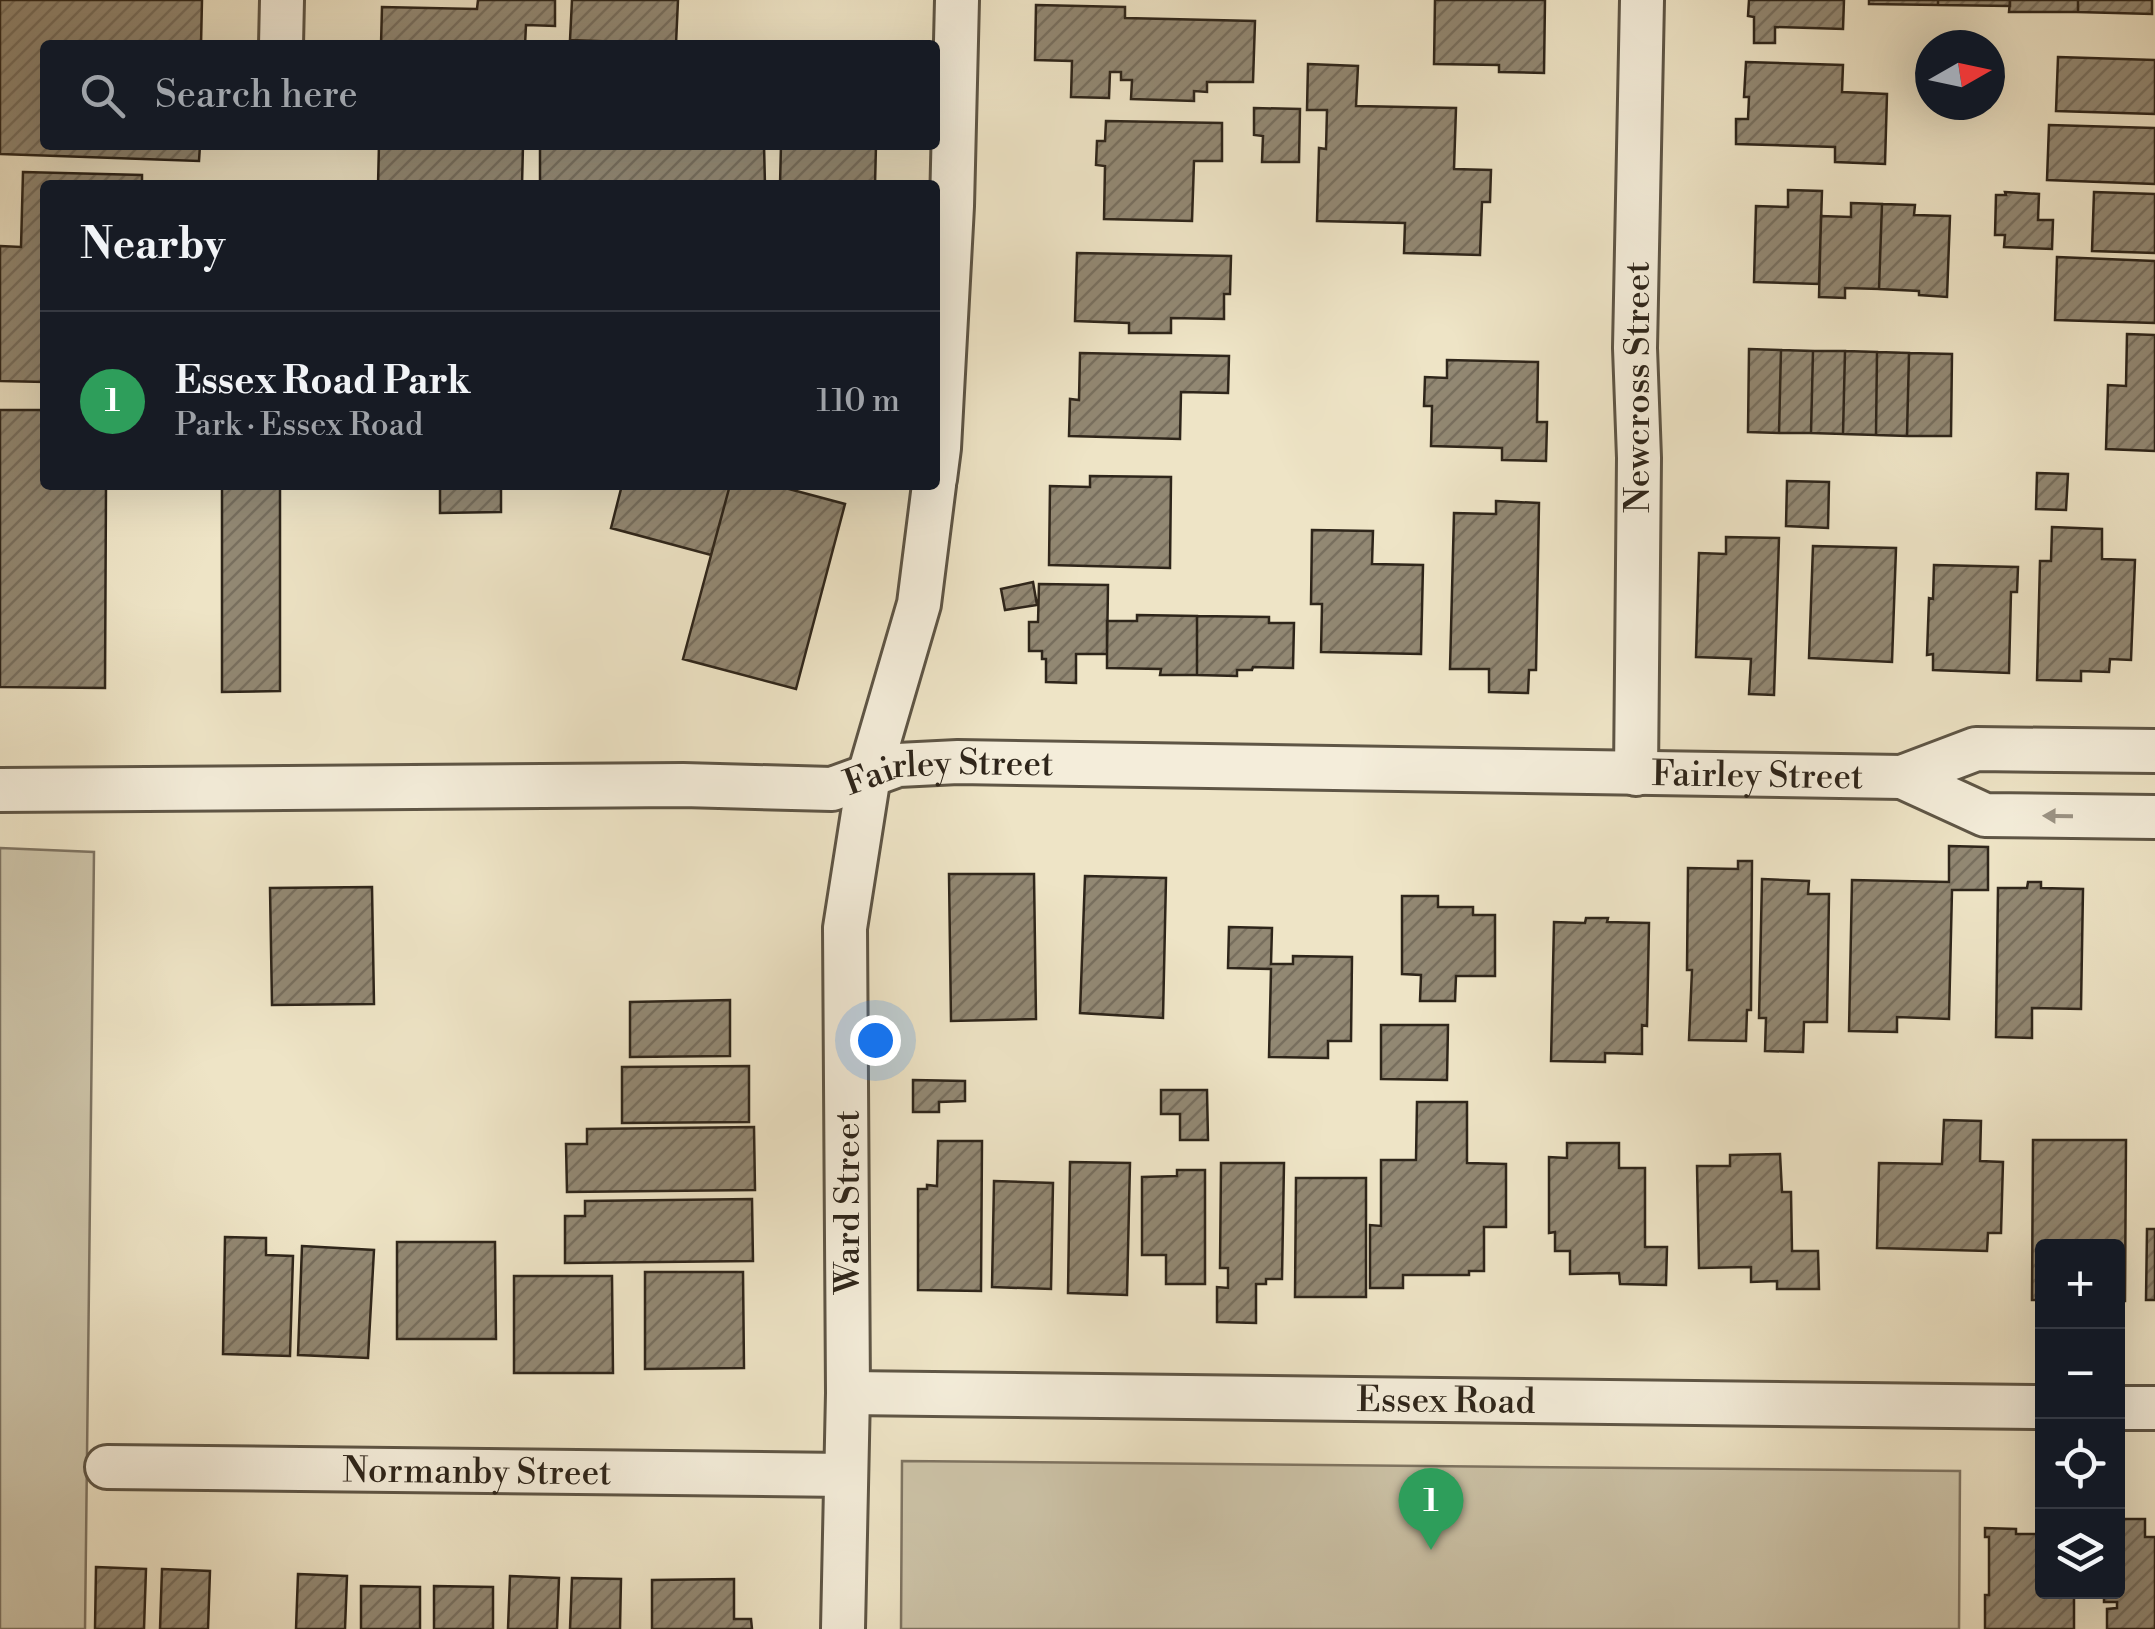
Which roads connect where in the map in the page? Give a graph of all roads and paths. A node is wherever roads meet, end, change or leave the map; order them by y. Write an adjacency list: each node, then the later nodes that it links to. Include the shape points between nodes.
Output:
1 (282, 0): 4 (street)
2 (957, 0): 5 (street, Ward Street)
3 (1642, 0): 9 (street, Newcross Street)
4 (281, 40)
5 (940, 427)
6 (934, 490): 8 (street, Ward Street, via 919,604)
7 (2155, 751): 10 (street, Fairley Street, via 1976,748)
8 (869, 774): 9 (street, Fairley Street, via 898,765 958,762); 11 (street, Fairley Street, via 832,788); 13 (street, Ward Street, via 845,928)
9 (1636, 774): 10 (street, Fairley Street)
10 (1902, 777): 12 (street, Fairley Street, one-way to 10, via 1985,814)
11 (0, 790)
12 (2155, 818)
13 (848, 1393): 14 (street, Essex Road); 18 (street, Ward Street)
14 (2035, 1407)
15 (2125, 1408): 16 (street)
16 (2155, 1408)
17 (106, 1466): 18 (street, Normanby Street)
18 (846, 1476): 19 (street, Ward Street)
19 (843, 1629)

